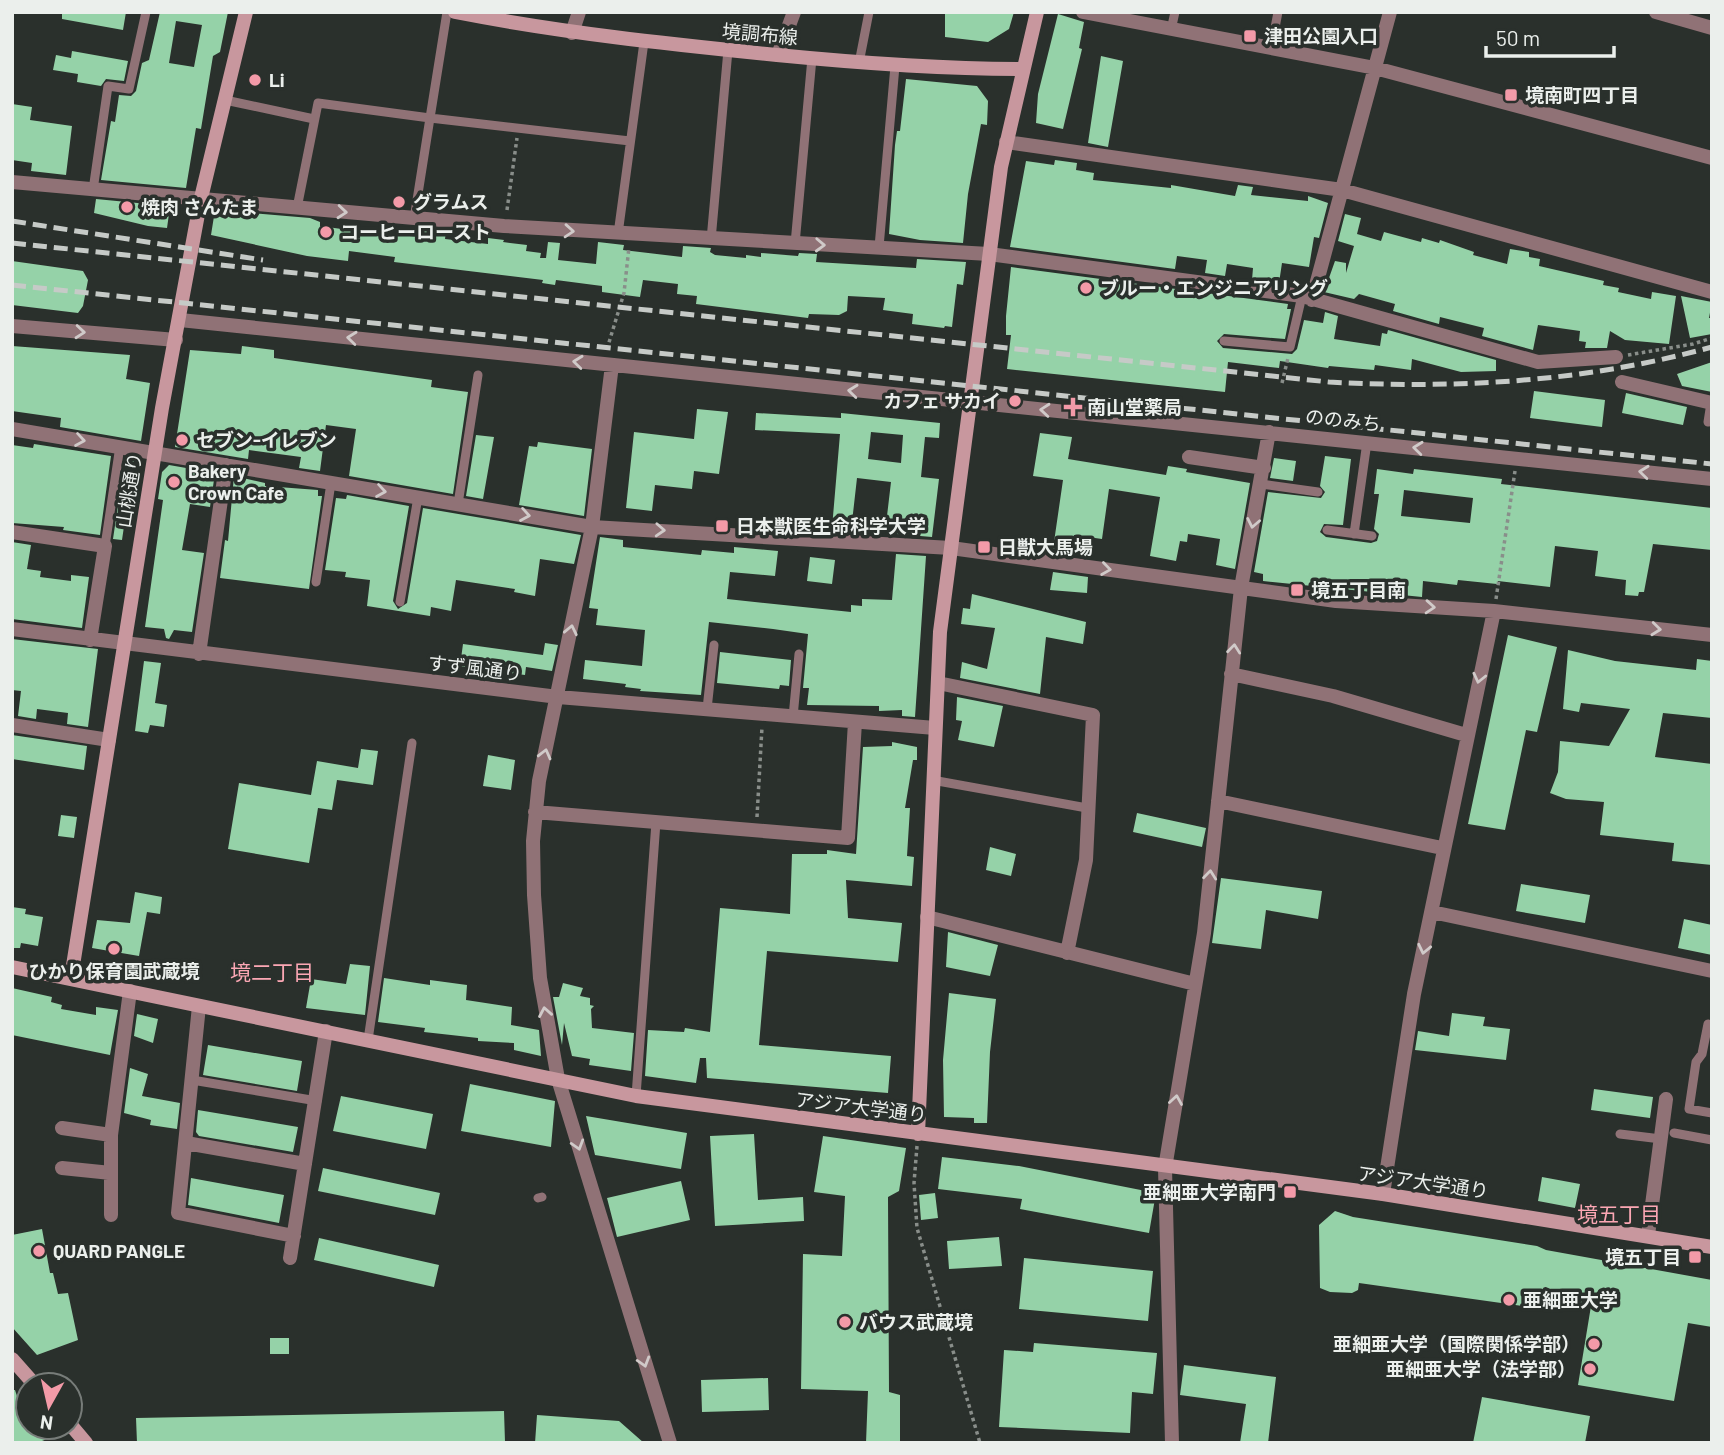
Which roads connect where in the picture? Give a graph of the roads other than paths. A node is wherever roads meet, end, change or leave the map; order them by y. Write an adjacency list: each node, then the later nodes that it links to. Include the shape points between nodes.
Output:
1 (146, 12): 33 (lane, via 129,89 108,86)
2 (246, 12): 26 (street, 山桃通り)
3 (447, 12): 27 (lane)
4 (579, 12): 16 (street)
5 (794, 12): 20 (street)
6 (869, 12): 22 (lane)
7 (1037, 12): 25 (street)
8 (1083, 12): 15 (street)
9 (1175, 12): 15 (lane)
10 (1278, 12): 18 (lane)
11 (1390, 12): 24 (street)
12 (1656, 12): 14 (street)
13 (460, 13): 16 (street, 境調布線)
14 (1712, 28)
15 (1171, 30): 18 (street)
16 (572, 33): 17 (street, 境調布線)
17 (644, 42): 19 (street, 境調布線); 29 (lane)
18 (1271, 49): 24 (street)
19 (729, 50): 20 (street, 境調布線); 39 (lane)
20 (778, 55): 21 (street, 境調布線)
21 (812, 58): 22 (street, 境調布線); 40 (lane)
22 (859, 63): 23 (street, 境調布線)
23 (895, 66): 25 (street, 境調布線); 41 (lane)
24 (1375, 68): 31 (street); 34 (street)
25 (1022, 69): 30 (street)
26 (225, 100): 28 (lane); 35 (street, 山桃通り)
27 (430, 118): 28 (lane, via 318,103); 29 (lane); 37 (lane)
28 (314, 119): 36 (lane)
29 (630, 141): 38 (lane)
30 (1006, 142): 34 (street); 42 (street)
31 (1712, 158)
32 (12, 182): 33 (street)
33 (93, 190): 35 (street)
34 (1342, 190): 43 (street); 44 (street)
35 (201, 198): 36 (street); 45 (street, 山桃通り)
36 (297, 208): 37 (street, one-way to 37)
37 (414, 219): 38 (street, one-way to 38)
38 (624, 235): 39 (street)
39 (711, 240): 40 (street)
40 (795, 244): 41 (street, one-way to 41)
41 (879, 247): 42 (street)
42 (989, 254): 44 (street); 53 (street)
43 (1712, 292)
44 (1307, 298): 48 (lane, via 1290,347); 49 (street, via 1538,362)
45 (180, 320): 47 (street, 山桃通り); 50 (street, ののみち, one-way to 45)
46 (12, 326): 47 (street, one-way to 47)
47 (176, 340): 60 (street, 山桃通り)
48 (1224, 341)
49 (1616, 357)
50 (608, 365): 53 (street, ののみち, one-way to 50); 70 (street)
51 (478, 375): 69 (lane)
52 (1622, 382): 54 (street)
53 (970, 403): 57 (street, ののみち, one-way to 53); 76 (street)
54 (1711, 403): 55 (lane)
55 (1708, 422)
56 (12, 429): 59 (street, one-way to 59)
57 (1269, 432): 58 (street, ののみち); 63 (street)
58 (1367, 442): 64 (street, ののみち, one-way to 58); 73 (lane)
59 (120, 446): 60 (street); 75 (lane)
60 (155, 451): 62 (street); 84 (street, 山桃通り)
61 (1189, 457): 63 (street)
62 (226, 465): 65 (street); 86 (street)
63 (1264, 468): 66 (street)
64 (1712, 479)
65 (331, 483): 68 (street, one-way to 68); 77 (lane)
66 (1261, 484): 67 (lane); 78 (street, one-way to 78)
67 (1318, 492)
68 (418, 498): 69 (street); 79 (lane)
69 (458, 504): 70 (street, one-way to 70)
70 (592, 527): 76 (street, one-way to 76); 90 (street, one-way to 70)
71 (1327, 530): 73 (lane)
72 (12, 532): 75 (street)
73 (1354, 534): 74 (lane)
74 (1372, 536)
75 (105, 547): 83 (street)
76 (951, 548): 78 (street, one-way to 78); 89 (street)
77 (316, 582)
78 (1241, 588): 80 (street, one-way to 80, via 1336,601); 88 (street, one-way to 78)
79 (401, 602)
80 (1494, 611): 82 (street, one-way to 82); 96 (street, one-way to 96)
81 (12, 629): 83 (street, すず風通り)
82 (1712, 635)
83 (90, 640): 84 (street, すず風通り)
84 (125, 645): 86 (street, すず風通り); 97 (street, 山桃通り)
85 (714, 645): 91 (lane)
86 (199, 654): 90 (street, すず風通り)
87 (799, 654): 92 (lane)
88 (1231, 674): 96 (street, via 1334,696); 100 (street)
89 (938, 683): 95 (street); 101 (street, via 1093,715)
90 (558, 697): 91 (street, すず風通り); 102 (street, one-way to 90)
91 (707, 709): 92 (street, すず風通り)
92 (793, 717): 93 (street, すず風通り)
93 (855, 722): 95 (street, すず風通り); 103 (street, via 849,838)
94 (12, 725): 97 (street)
95 (935, 728): 99 (street)
96 (1466, 735): 104 (street)
97 (109, 740): 110 (street, 山桃通り)
98 (412, 743): 116 (lane)
99 (932, 780): 101 (lane); 106 (street)
100 (1218, 801): 104 (street); 111 (street, one-way to 100)
101 (1087, 808): 107 (street, via 1086,860)
102 (535, 812): 103 (street); 117 (street, one-way to 102, via 540,978)
103 (656, 822): 119 (lane)
104 (1442, 848): 105 (street)
105 (1432, 912): 109 (street); 134 (street, one-way to 134, via 1414,994)
106 (927, 917): 107 (street); 124 (street)
107 (1067, 953): 111 (street)
108 (12, 967): 110 (street, アジア大学通り)
109 (1712, 971)
110 (71, 978): 112 (street, アジア大学通り)
111 (1195, 984): 132 (street, one-way to 111)
112 (130, 991): 113 (street, アジア大学通り); 126 (street)
113 (199, 1006): 115 (street, アジア大学通り); 118 (street)
114 (1708, 1024): 122 (lane, via 1689,1109)
115 (326, 1031): 116 (street, アジア大学通り); 121 (street)
116 (368, 1040): 117 (street, アジア大学通り)
117 (558, 1079): 119 (street, アジア大学通り); 140 (street, one-way to 140)
118 (192, 1080): 121 (lane); 129 (street)
119 (636, 1096): 124 (street, アジア大学通り)
120 (1666, 1099): 127 (street)
121 (317, 1101): 130 (street)
122 (1712, 1113)
123 (62, 1128): 126 (street)
124 (918, 1133): 132 (street, アジア大学通り)
125 (1620, 1133): 127 (lane)
126 (111, 1135): 133 (street)
127 (1668, 1136): 128 (lane); 136 (street)
128 (1712, 1140)
129 (186, 1143): 130 (street); 137 (street, via 178,1213)
130 (305, 1164): 137 (street)
131 (62, 1168): 133 (street)
132 (1165, 1168): 134 (street, アジア大学通り); 141 (street)
133 (111, 1173): 135 (street)
134 (1383, 1194): 136 (street, アジア大学通り)
135 (111, 1215)
136 (1648, 1235): 138 (street, アジア大学通り)
137 (294, 1236): 139 (street)
138 (1712, 1247)
139 (290, 1258)
140 (670, 1443)
141 (1172, 1443)

